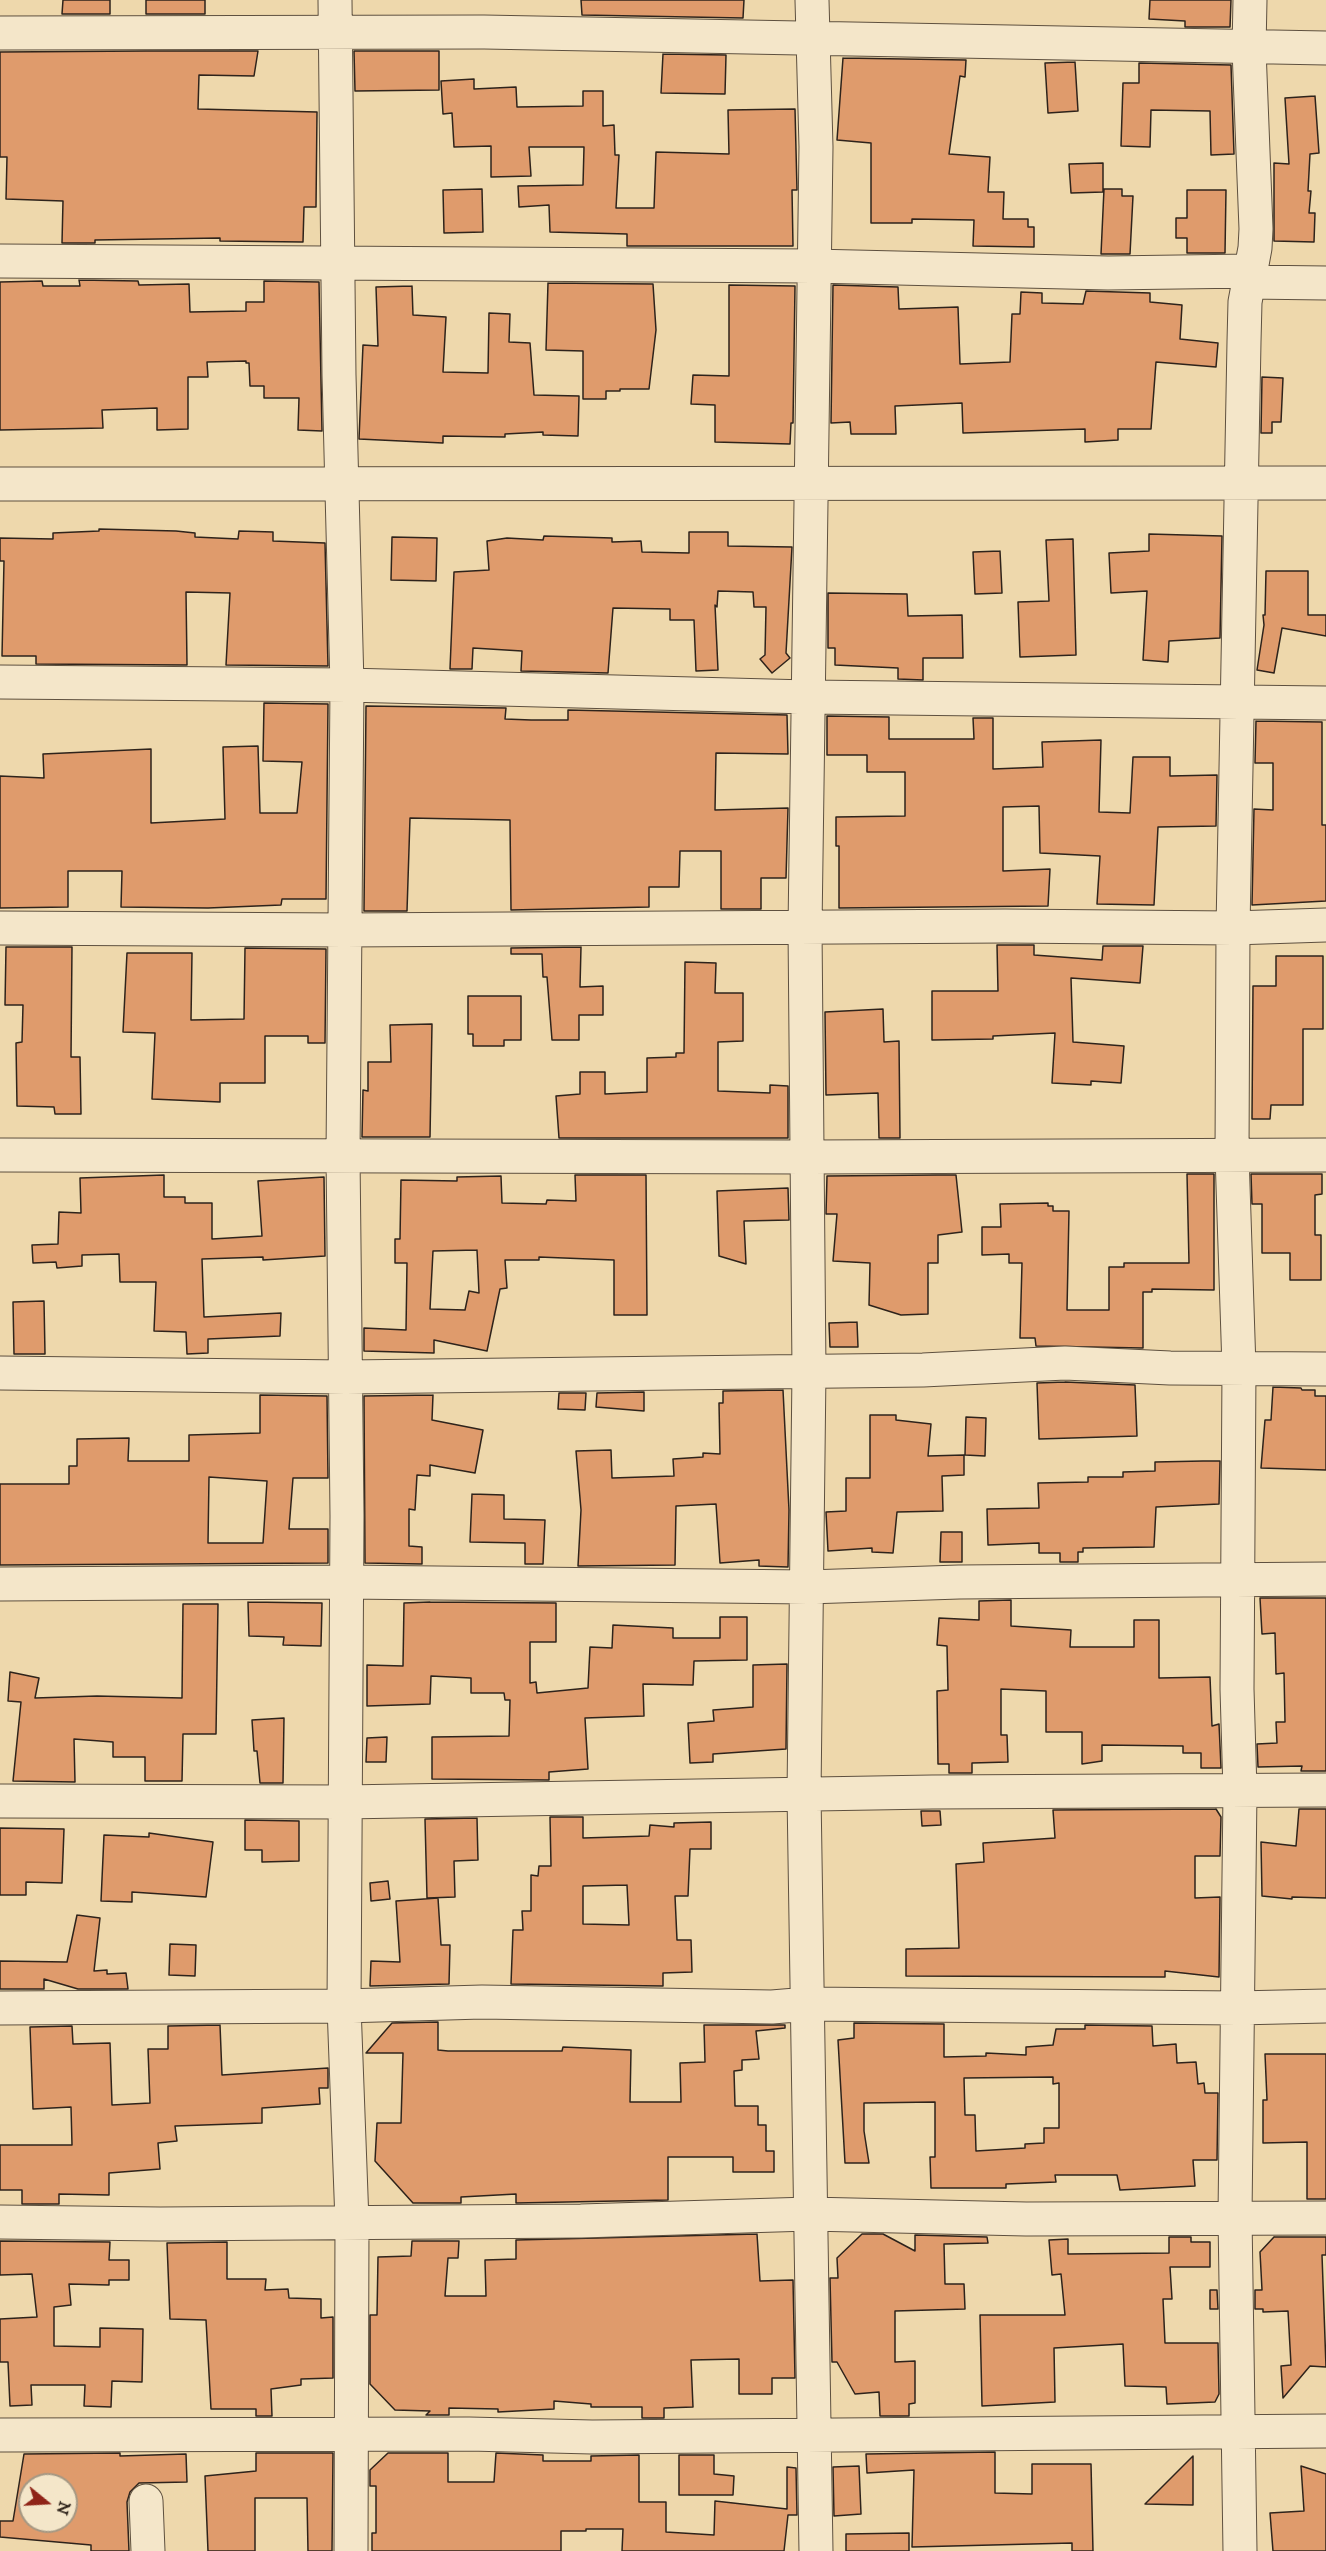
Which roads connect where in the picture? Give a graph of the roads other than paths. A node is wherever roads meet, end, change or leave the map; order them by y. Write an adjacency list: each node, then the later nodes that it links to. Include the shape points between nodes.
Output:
1 (812, 0): 5 (street)
2 (1250, 0): 7 (street)
3 (334, 16): 4 (street); 5 (street); 9 (street)
4 (0, 33)
5 (814, 40): 7 (street); 10 (street)
6 (1326, 48): 7 (street)
7 (1249, 49): 11 (street, via 1256,229)
8 (0, 261): 9 (street)
9 (339, 264): 10 (street); 17 (street)
10 (813, 266): 11 (street); 16 (street)
11 (1249, 277): 12 (street); 13 (street)
12 (1326, 283)
13 (1242, 483): 14 (street); 16 (street); 21 (street)
14 (1326, 483)
15 (0, 484): 17 (street)
16 (811, 484): 17 (street); 20 (street)
17 (342, 485): 19 (street)
18 (0, 682): 19 (street)
19 (346, 685): 20 (street); 27 (street)
20 (808, 697): 21 (street); 25 (street)
21 (1237, 702): 22 (street); 26 (street)
22 (1326, 703)
23 (1326, 925): 26 (street)
24 (0, 928): 27 (street)
25 (805, 928): 26 (street); 27 (street); 32 (street)
26 (1233, 928): 30 (street)
27 (344, 930): 29 (street)
28 (0, 1155): 29 (street)
29 (343, 1155): 32 (street); 37 (street)
30 (1232, 1155): 31 (street); 32 (street); 33 (street)
31 (1326, 1155)
32 (808, 1157): 35 (street)
33 (1239, 1368): 34 (street); 35 (street, via 1065,1363); 38 (street)
34 (1326, 1369)
35 (809, 1371): 37 (street); 42 (street)
36 (0, 1373): 37 (street)
37 (346, 1377): 40 (street)
38 (1238, 1579): 39 (street); 42 (street); 44 (street)
39 (1326, 1579)
40 (345, 1582): 41 (street); 42 (street); 47 (street)
41 (0, 1584)
42 (808, 1587): 45 (street)
43 (1326, 1790): 44 (street)
44 (1240, 1791): 45 (street); 52 (street)
45 (804, 1794): 47 (street); 48 (street)
46 (0, 1801): 47 (street)
47 (344, 1802): 49 (street)
48 (808, 2004): 49 (street, via 772,2007 482,2002); 52 (street); 53 (street)
49 (344, 2006): 51 (street); 57 (street)
50 (1326, 2006): 52 (street)
51 (0, 2008)
52 (1238, 2008): 54 (street)
53 (809, 2214): 54 (street, via 1026,2219); 57 (street, via 581,2221); 61 (street)
54 (1235, 2216): 55 (street); 59 (street)
55 (1326, 2218)
56 (0, 2222): 57 (street)
57 (352, 2222): 60 (street)
58 (1326, 2431): 59 (street)
59 (1239, 2432): 61 (street); 67 (street)
60 (352, 2434): 61 (street); 62 (street); 65 (street)
61 (815, 2434): 66 (street)
62 (0, 2435)
63 (147, 2501): 64 (street)
64 (148, 2551)
65 (351, 2551)
66 (816, 2551)
67 (1240, 2551)

